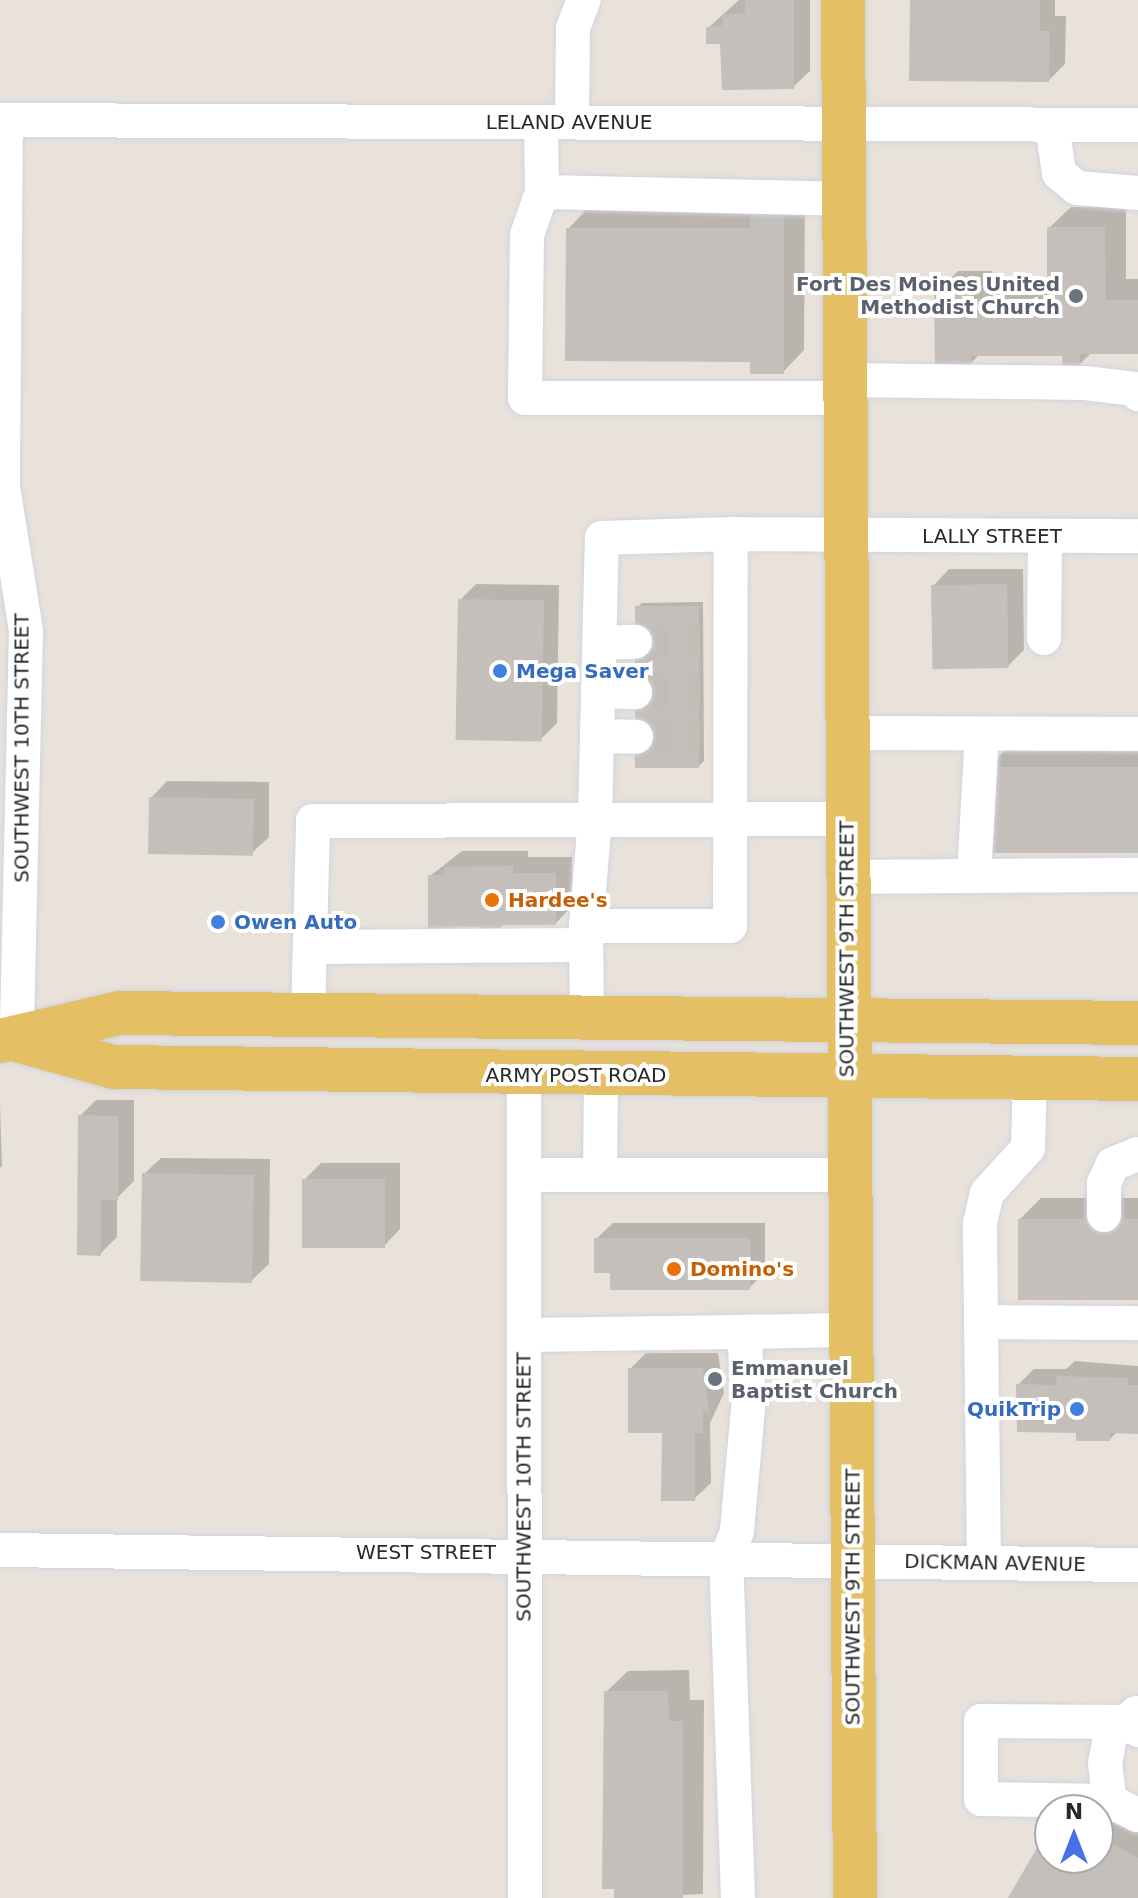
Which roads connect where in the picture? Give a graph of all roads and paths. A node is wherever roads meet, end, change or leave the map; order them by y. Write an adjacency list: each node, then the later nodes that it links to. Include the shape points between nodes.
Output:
1 (584, 0): 4 (street, via 573,28)
2 (843, 0): 5 (main road, SOUTHWEST 9TH STREET)
3 (3, 120): 4 (street, LELAND AVENUE); 39 (street, SOUTHWEST 10TH STREET, via 3,487 26,630)
4 (556, 122): 5 (street, LELAND AVENUE); 8 (street)
5 (844, 123): 6 (street, LELAND AVENUE); 10 (main road, SOUTHWEST 9TH STREET)
6 (1052, 125): 7 (street, LELAND AVENUE); 9 (street, via 1059,173 1077,188)
7 (1138, 125)
8 (542, 192): 10 (street); 11 (street, via 527,235 525,398)
9 (1138, 193)
10 (844, 199): 11 (main road, SOUTHWEST 9TH STREET)
11 (846, 389): 12 (street, via 1085,383 1135,389); 14 (main road, SOUTHWEST 9TH STREET)
12 (1138, 394)
13 (731, 534): 14 (street, LALLY STREET); 19 (street, LALLY STREET, via 602,538); 28 (street, via 715,642 715,738)
14 (847, 535): 15 (street, LALLY STREET); 22 (main road, SOUTHWEST 9TH STREET)
15 (1045, 536): 16 (street, LALLY STREET); 17 (street)
16 (1138, 536)
17 (1044, 638)
18 (635, 642): 19 (street)
19 (600, 643): 20 (street)
20 (598, 691): 21 (street); 25 (street)
21 (635, 692)
22 (847, 733): 24 (street); 29 (main road, SOUTHWEST 9TH STREET)
23 (1138, 734): 24 (street)
24 (982, 735): 31 (street)
25 (597, 736): 26 (street); 27 (street)
26 (636, 737)
27 (595, 819): 28 (street); 33 (street); 34 (street, via 313,821)
28 (729, 819): 29 (street); 33 (street, via 730,926)
29 (847, 819): 32 (main road, SOUTHWEST 9TH STREET)
30 (1138, 875): 31 (street)
31 (974, 876): 32 (street)
32 (847, 877): 37 (main road, SOUTHWEST 9TH STREET)
33 (586, 936): 34 (street); 36 (street)
34 (310, 947): 35 (street)
35 (308, 1016): 36 (main road); 39 (main road, via 119,1013)
36 (587, 1019): 37 (main road)
37 (847, 1022): 38 (main road); 42 (main road, SOUTHWEST 9TH STREET)
38 (1138, 1023)
39 (9, 1041): 40 (main road, ARMY POST ROAD, via 114,1067)
40 (524, 1075): 41 (main road, ARMY POST ROAD); 46 (street, SOUTHWEST 10TH STREET)
41 (601, 1075): 42 (main road, ARMY POST ROAD); 47 (street)
42 (848, 1077): 43 (main road, ARMY POST ROAD); 48 (main road, SOUTHWEST 9TH STREET)
43 (1030, 1078): 44 (main road, ARMY POST ROAD); 50 (street, via 1028,1148 987,1193 980,1223)
44 (1138, 1079)
45 (1138, 1154): 49 (street, via 1113,1164 1104,1183)
46 (524, 1175): 47 (street); 54 (street, SOUTHWEST 10TH STREET)
47 (600, 1175): 48 (street)
48 (849, 1175): 52 (main road, SOUTHWEST 9TH STREET)
49 (1104, 1215)
50 (981, 1322): 51 (street); 59 (street)
51 (1138, 1323)
52 (850, 1330): 53 (street); 58 (main road, SOUTHWEST 9TH STREET)
53 (752, 1332): 54 (street); 57 (street, via 745,1347 749,1397 737,1530)
54 (525, 1335): 56 (street, SOUTHWEST 10TH STREET)
55 (0, 1550): 56 (street, WEST STREET)
56 (523, 1553): 57 (street, WEST STREET); 63 (street, SOUTHWEST 10TH STREET)
57 (726, 1561): 58 (street, WEST STREET); 64 (street)
58 (853, 1562): 59 (street, DICKMAN AVENUE); 65 (main road, SOUTHWEST 9TH STREET)
59 (984, 1563): 60 (street, DICKMAN AVENUE)
60 (1138, 1565)
61 (1134, 1721): 62 (street, via 1110,1736 1107,1749); 62 (street, via 981,1721 981,1799)
62 (1124, 1808)
63 (525, 1898)
64 (738, 1898)
65 (855, 1898)

